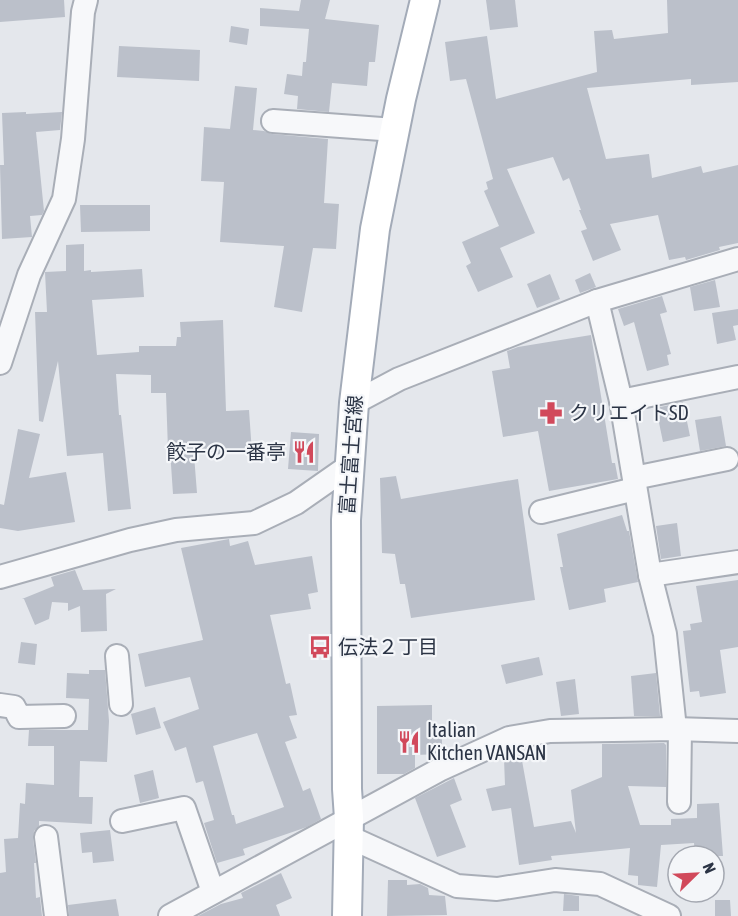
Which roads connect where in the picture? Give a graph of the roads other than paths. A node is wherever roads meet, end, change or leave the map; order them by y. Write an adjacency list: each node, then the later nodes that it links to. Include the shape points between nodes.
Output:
1 (86, 0): 7 (street, via 64,199 29,275)
2 (425, 0): 4 (main road, 富士富士宮線)
3 (273, 121): 4 (street)
4 (394, 130): 10 (main road, 富士富士宮線, via 375,229)
5 (738, 259): 6 (street)
6 (597, 301): 9 (street); 10 (street, via 399,379)
7 (0, 363)
8 (738, 377): 9 (street)
9 (621, 401): 13 (street)
10 (354, 403): 12 (main road, 富士富士宮線)
11 (727, 459): 13 (street)
12 (349, 466): 17 (street, via 296,503 254,523 176,530); 26 (main road, 富士富士宮線)
13 (634, 483): 14 (street); 16 (street)
14 (541, 512)
15 (738, 562): 16 (street)
16 (650, 575): 22 (street, via 665,634)
17 (0, 577)
18 (117, 656): 19 (street)
19 (121, 704)
20 (0, 705): 21 (street, via 14,707 19,717)
21 (64, 716)
22 (677, 729): 23 (street); 24 (street); 26 (street, via 550,731 509,738 439,770)
23 (738, 731)
24 (679, 802)
25 (122, 821): 28 (street, via 184,808)
26 (348, 827): 28 (street); 31 (main road, 富士富士宮線); 32 (street, via 458,886 497,890 555,880 600,884)
27 (46, 837): 29 (street)
28 (213, 892): 30 (street)
29 (56, 916)
30 (170, 916)
31 (347, 916)
32 (669, 916)

